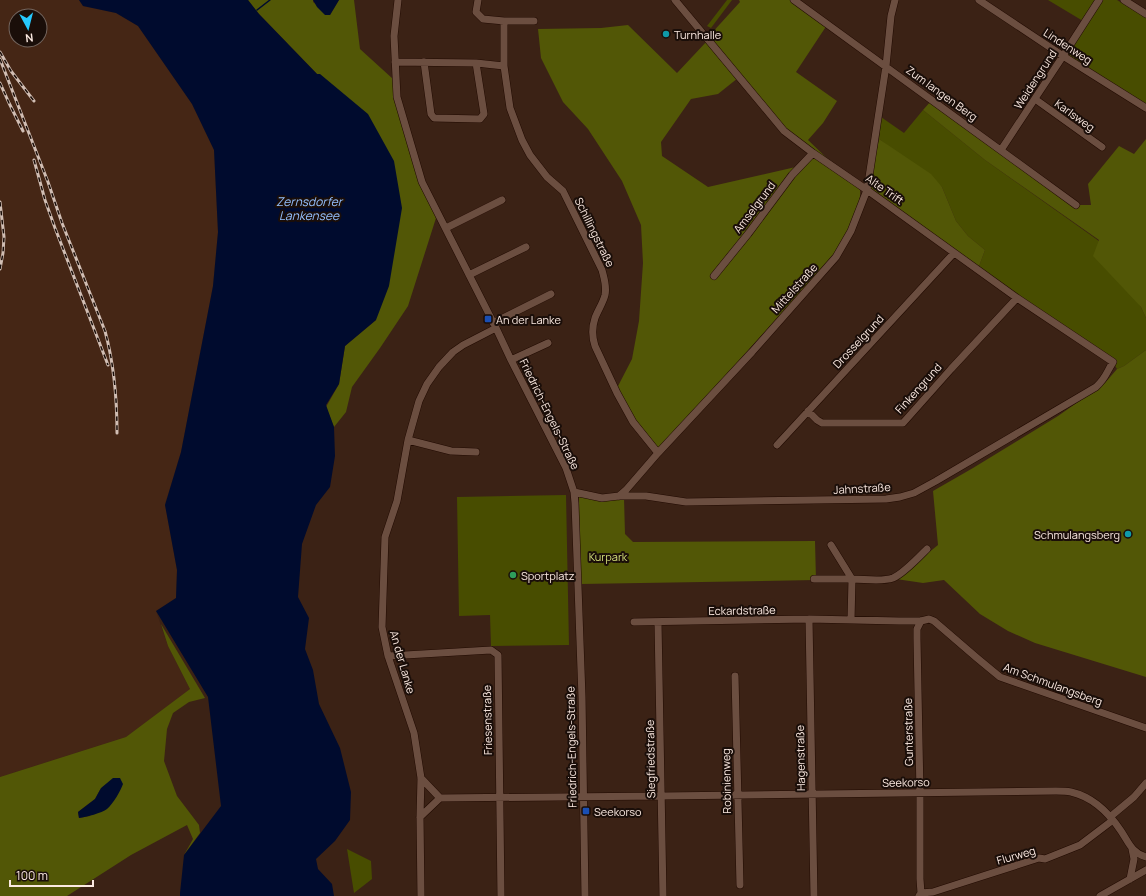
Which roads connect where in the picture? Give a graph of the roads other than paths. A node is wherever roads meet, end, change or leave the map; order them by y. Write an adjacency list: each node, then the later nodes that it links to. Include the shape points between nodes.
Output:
1 (398, 0): 13 (street, Friedrich-Engels-Straße, via 394,36)
2 (478, 0): 10 (street, via 476,12 483,19)
3 (675, 0): 22 (street, Alte Trift, via 784,130)
4 (794, 0): 17 (street, Zum langen Berg)
5 (895, 0): 17 (street, Mittelstraße)
6 (979, 0): 12 (street, Lindenweg)
7 (1099, 0): 12 (street, Weidengrund)
8 (1124, 0): 9 (street)
9 (1146, 14)
10 (504, 21): 11 (street); 16 (street, Schillingstraße)
11 (534, 21)
12 (1064, 56): 18 (street, Weidengrund); 19 (street, Lindenweg)
13 (395, 62): 14 (street); 26 (street, Friedrich-Engels-Straße, via 397,97 422,182)
14 (424, 62): 15 (street); 15 (street, via 431,114 434,118 480,119 484,114)
15 (476, 63): 16 (street)
16 (504, 66): 41 (street, Schillingstraße, via 510,108 522,140 547,177 563,191 602,270 605,293 595,318 595,346 634,422)
17 (886, 66): 21 (street, Zum langen Berg); 23 (street, Mittelstraße)
18 (1035, 99): 20 (street, Karlsweg); 21 (street, Weidengrund)
19 (1146, 108)
20 (1102, 147)
21 (1001, 150): 25 (street, Zum langen Berg)
22 (813, 153): 23 (street, Alte Trift); 30 (street, Amselgrund, via 792,175)
23 (867, 190): 28 (street, Alte Trift); 41 (street, Mittelstraße, via 851,231 836,257)
24 (502, 200): 26 (street)
25 (1076, 205)
26 (446, 228): 29 (street, Friedrich-Engels-Straße)
27 (526, 247): 29 (street)
28 (954, 252): 32 (street, Alte Trift); 37 (street, Drosselgrund)
29 (469, 275): 33 (street, Friedrich-Engels-Straße)
30 (714, 276)
31 (551, 294): 33 (street, An der Lanke)
32 (1017, 298): 36 (street, Alte Trift); 37 (street, Finkengrund, via 903,423 822,423)
33 (494, 325): 35 (street, Friedrich-Engels-Straße); 38 (street, An der Lanke, via 453,352 439,367 419,401)
34 (548, 343): 35 (street)
35 (511, 360): 42 (street, Friedrich-Engels-Straße, via 566,468)
36 (1113, 362): 43 (street, Jahnstraße, via 1103,381 1096,387 952,472 900,497 886,500 686,502 646,496)
37 (808, 412): 39 (street, Drosselgrund)
38 (408, 440): 40 (street, via 451,451); 54 (street, An der Lanke, via 397,501 385,537 382,627)
39 (777, 445)
40 (476, 452)
41 (658, 453): 43 (street, Mittelstraße)
42 (574, 492): 43 (street, via 602,498); 63 (street, Friedrich-Engels-Straße)
43 (619, 496)
44 (831, 545): 47 (street)
45 (927, 549): 47 (street, via 893,578)
46 (814, 579): 47 (street)
47 (852, 579): 49 (street)
48 (809, 619): 49 (street, Eckardstraße); 53 (street, Eckardstraße); 60 (street, Hagenstraße)
49 (851, 620): 51 (street, Eckardstraße)
50 (921, 620): 51 (street, Am Schmulangsberg); 56 (street, Am Schmulangsberg, via 934,621 1000,677); 59 (street, Gunterstraße, via 917,639)
51 (899, 621)
52 (634, 622): 53 (street, Eckardstraße)
53 (658, 622): 62 (street, Siegfriedstraße)
54 (388, 656): 57 (street, An der Lanke, via 414,733); 65 (street, Friesenstraße, via 491,650 498,655)
55 (735, 676): 61 (street, Robinienweg)
56 (1146, 728)
57 (421, 778): 64 (street); 66 (street, An der Lanke)
58 (1146, 783): 67 (street, Flurweg)
59 (920, 793): 60 (street, Seekorso); 67 (street, Seekorso, via 1071,792 1098,805); 73 (street, Gunterstraße)
60 (812, 794): 61 (street, Seekorso); 78 (street, Hagenstraße)
61 (738, 795): 62 (street, Seekorso); 72 (street, Robinienweg)
62 (662, 796): 63 (street, Seekorso); 77 (street, Siegfriedstraße)
63 (583, 797): 65 (street, Seekorso); 76 (street, Friedrich-Engels-Straße)
64 (440, 798): 65 (street, Seekorso); 66 (street)
65 (499, 798): 75 (street, Friesenstraße)
66 (420, 817): 74 (street, An der Lanke)
67 (1112, 818): 68 (street, Seekorso); 73 (street, Flurweg, via 1080,845 1044,859 1039,858)
68 (1132, 849): 69 (street, Seekorso); 71 (street, via 1134,859)
69 (1146, 857)
70 (1146, 870): 71 (street)
71 (1130, 879): 79 (street)
72 (740, 885)
73 (920, 894)
74 (421, 896)
75 (501, 896)
76 (585, 896)
77 (663, 896)
78 (814, 896)
79 (1100, 896)

